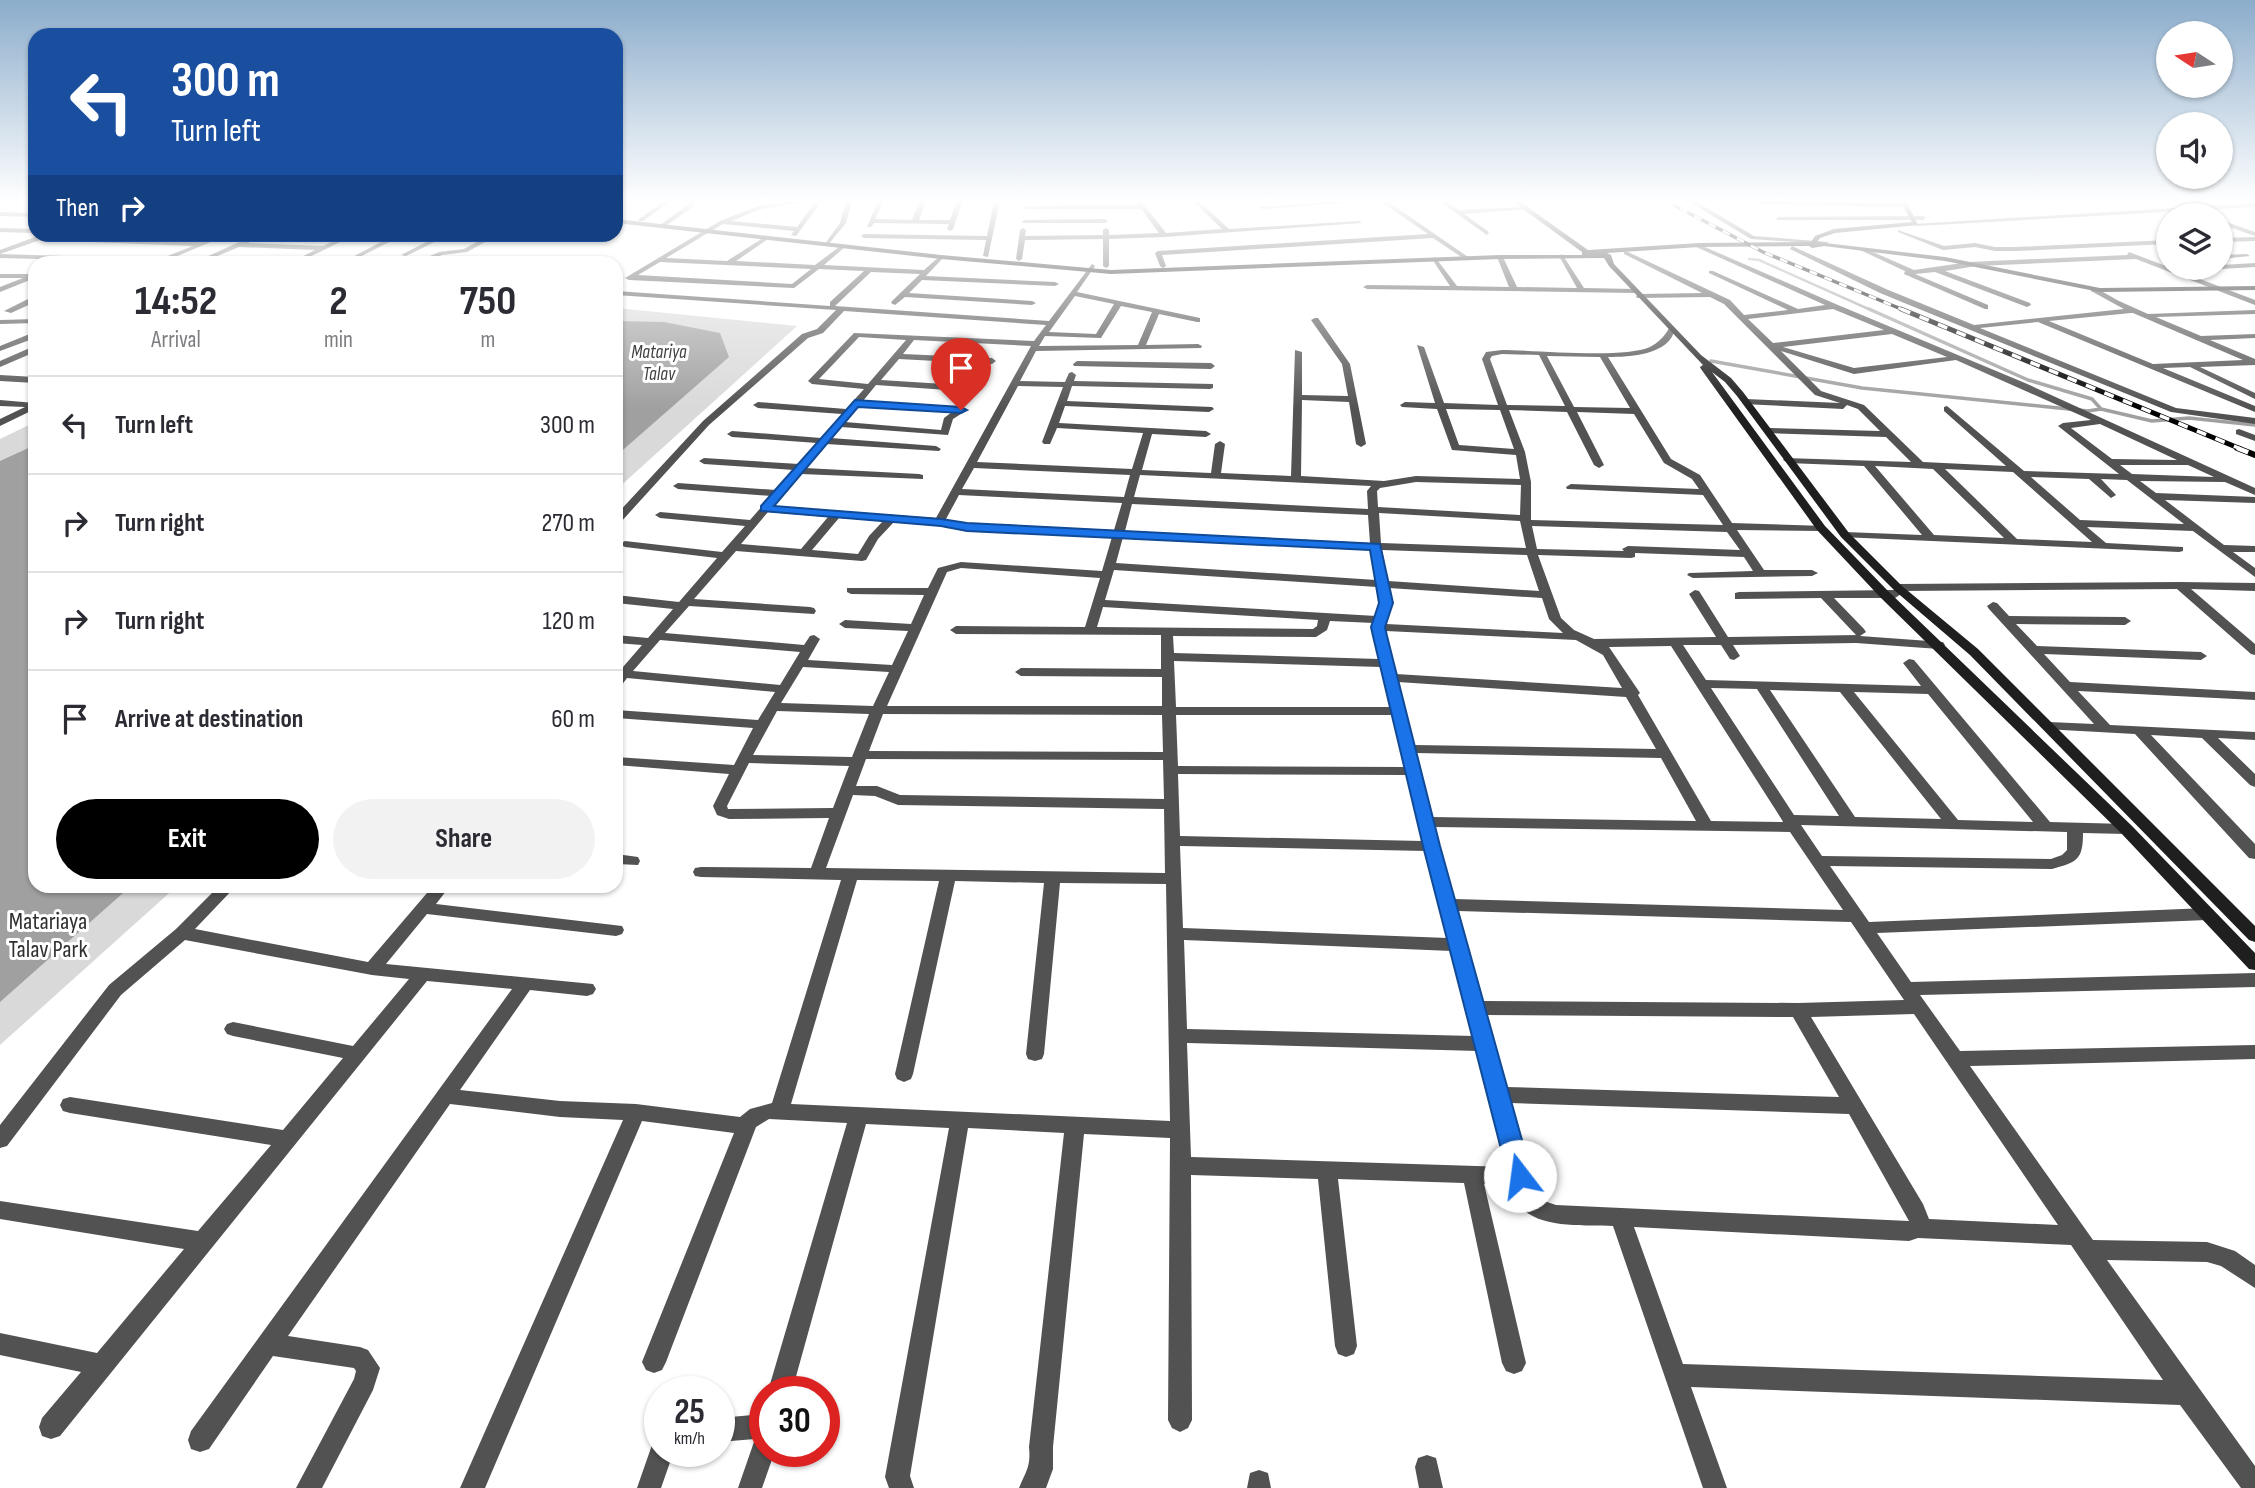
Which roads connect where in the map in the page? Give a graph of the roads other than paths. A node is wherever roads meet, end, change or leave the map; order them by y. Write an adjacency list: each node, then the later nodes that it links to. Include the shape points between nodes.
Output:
1 (642, 270): 33 (street)
2 (707, 270): 25 (street)
3 (760, 270): 34 (street, via 755,274)
4 (814, 270): 34 (street)
5 (869, 270): 62 (street)
6 (874, 270): 27 (street)
7 (928, 270): 27 (street)
8 (1089, 270): 52 (street)
9 (1125, 270): 10 (main road)
10 (1182, 270)
11 (1443, 270): 42 (street)
12 (1506, 270): 44 (street)
13 (1570, 270): 49 (street)
14 (1616, 270): 53 (main road)
15 (1662, 270): 31 (street)
16 (1731, 270): 23 (street)
17 (1752, 270): 39 (street)
18 (1839, 270): 80 (street)
19 (1910, 270): 24 (street)
20 (1924, 270): 24 (street)
21 (1939, 270): 61 (street)
22 (2003, 270): 46 (main road)
23 (1711, 272): 26 (street); 41 (street)
24 (1913, 272): 64 (street, via 1906,273)
25 (704, 273)
26 (1699, 274)
27 (923, 275): 36 (street); 54 (street)
28 (1686, 275): 31 (street)
29 (0, 276): 30 (street)
30 (28, 276)
31 (1674, 276): 50 (street)
32 (28, 278): 48 (street)
33 (630, 278): 34 (street, via 792,286); 37 (street)
34 (805, 278)
35 (2197, 280): 47 (street)
36 (979, 281): 38 (street); 55 (street)
37 (623, 282)
38 (1055, 284)
39 (1782, 284): 41 (street); 63 (street)
40 (1367, 287): 42 (street)
41 (1745, 287): 45 (street); 68 (street)
42 (1455, 288): 44 (street)
43 (2255, 288): 47 (main road)
44 (1514, 289): 49 (street)
45 (1732, 289)
46 (2094, 289): 47 (main road); 65 (street)
47 (2221, 289): 56 (street)
48 (0, 290)
49 (1582, 290): 53 (street)
50 (1713, 292): 53 (street); 72 (street)
51 (623, 293): 62 (street)
52 (1073, 293): 60 (street); 79 (street)
53 (1638, 293): 82 (main road)
54 (903, 295): 55 (street); 58 (street)
55 (963, 298): 59 (street)
56 (2253, 301)
57 (28, 302): 66 (street)
58 (895, 303)
59 (1032, 303)
60 (1119, 303): 67 (street); 84 (street, via 1098,336)
61 (2027, 306)
62 (837, 307): 70 (street); 187 (street, via 820,331 804,336 706,423)
63 (1835, 307): 68 (street); 83 (street)
64 (1985, 307)
65 (2134, 310): 71 (street); 75 (street)
66 (8, 311)
67 (1156, 311): 73 (street); 93 (street)
68 (1797, 311): 72 (street)
69 (2255, 312): 71 (street)
70 (907, 314): 78 (street); 79 (street)
71 (2146, 316): 88 (street)
72 (1743, 317): 90 (street)
73 (1197, 320)
74 (1315, 320): 120 (street, via 1346,364)
75 (2039, 320): 80 (street); 110 (street)
76 (28, 321): 77 (street)
77 (0, 322)
78 (900, 322)
79 (1050, 323): 84 (street)
80 (1973, 326): 137 (street, via 2174,410)
81 (893, 329): 85 (street)
82 (1672, 330): 100 (street, via 1643,353); 102 (main road)
83 (1894, 331): 90 (street); 103 (street)
84 (1043, 334): 92 (street)
85 (886, 336): 87 (street); 114 (street, via 855,336 811,381)
86 (2255, 336): 88 (street)
87 (912, 338): 92 (street); 101 (street)
88 (2199, 338): 105 (street)
89 (28, 339): 96 (street)
90 (1771, 345): 103 (street, via 1854,371); 128 (street, via 1824,396)
91 (1198, 346): 93 (street)
92 (1034, 347): 95 (street); 113 (street)
93 (1141, 347): 95 (street)
94 (1420, 347): 127 (street)
95 (1083, 348): 107 (street)
96 (0, 349)
97 (28, 352): 106 (street)
98 (1298, 352): 119 (street)
99 (1542, 353): 100 (street); 130 (street, via 1486,356); 133 (street)
100 (1602, 354): 136 (street)
101 (896, 356): 104 (street); 114 (street)
102 (1698, 357): 121 (main road, via 1728,380); 196 (main road)
103 (1958, 358): 138 (street)
104 (992, 361)
105 (2254, 362): 108 (street)
106 (0, 364)
107 (1077, 364): 109 (street); 115 (street)
108 (2189, 365): 110 (street); 118 (street)
109 (1211, 366)
110 (2150, 366): 135 (street)
111 (0, 378): 112 (street)
112 (28, 380)
113 (1015, 383): 115 (street); 160 (street)
114 (872, 384): 117 (street); 129 (street)
115 (1068, 384): 116 (street); 123 (street)
116 (1210, 386)
117 (976, 389)
118 (2255, 396)
119 (1297, 397): 120 (street); 171 (street)
120 (1353, 399): 152 (street)
121 (1746, 402): 128 (street); 143 (main road)
122 (0, 403): 124 (street)
123 (1060, 403): 132 (street); 141 (street)
124 (28, 405)
125 (758, 405): 129 (street)
126 (1405, 405): 127 (street)
127 (1440, 405): 130 (street); 154 (street, via 1455,448)
128 (1855, 406): 146 (street)
129 (852, 407): 140 (street); 140 (street, via 961,410 949,418 944,433)
130 (1504, 407): 133 (street); 154 (street)
131 (28, 409): 139 (street)
132 (1209, 409)
133 (1571, 409): 136 (street); 161 (street)
134 (1947, 409): 166 (street)
135 (2255, 409)
136 (1637, 411): 178 (street, via 1667,461 1696,477)
137 (2255, 421)
138 (2102, 422): 157 (street, via 2063,426); 159 (street)
139 (0, 423)
140 (837, 424): 149 (street)
141 (1053, 425): 142 (street); 150 (street)
142 (1148, 431): 147 (street); 165 (street)
143 (1769, 431): 146 (street); 156 (main road)
144 (2239, 432): 148 (street)
145 (732, 434): 149 (street)
146 (1889, 434): 162 (street)
147 (1206, 435)
148 (2255, 438)
149 (823, 441): 153 (street); 164 (street)
150 (1047, 442)
151 (1220, 444): 167 (street)
152 (1361, 444)
153 (936, 449)
154 (1520, 452): 173 (street)
155 (704, 460): 164 (street)
156 (1788, 460): 158 (street); 200 (main road)
157 (2108, 462): 159 (street); 170 (street)
158 (1867, 463): 162 (street); 201 (street)
159 (2190, 463): 172 (street)
160 (970, 465): 165 (street); 177 (street)
161 (1599, 465)
162 (1920, 465): 163 (street)
163 (1936, 466): 166 (street); 202 (street)
164 (799, 469): 168 (street); 180 (street)
165 (1136, 472): 167 (street); 184 (street)
166 (2019, 472): 169 (street); 194 (street)
167 (1216, 476): 171 (street)
168 (919, 477)
169 (2093, 477): 170 (street); 181 (street)
170 (2130, 478): 172 (street); 182 (street)
171 (1296, 480): 174 (street)
172 (2230, 481): 179 (street)
173 (1526, 482): 174 (street, via 1416,479); 193 (street)
174 (1383, 483): 186 (street, via 1372,491)
175 (678, 486): 180 (street)
176 (1571, 487): 178 (street)
177 (956, 492): 184 (street); 191 (street)
178 (1707, 492): 195 (street)
179 (2255, 492)
180 (778, 493): 185 (street)
181 (2111, 495)
182 (2153, 496): 183 (street); 197 (street)
183 (2255, 500)
184 (1128, 501): 186 (street); 198 (street)
185 (765, 509): 188 (street); 192 (street)
186 (1373, 511): 193 (street, via 1490,516); 205 (street)
187 (623, 512)
188 (836, 514): 190 (street); 210 (street)
189 (660, 515): 192 (street)
190 (892, 518): 191 (street); 210 (street, via 862,558)
191 (941, 522): 198 (street)
192 (753, 523): 209 (street)
193 (1526, 523): 195 (street); 199 (street); 211 (street)
194 (2077, 523): 197 (street); 204 (street)
195 (1731, 527): 196 (street); 212 (street)
196 (1821, 528): 225 (main road)
197 (2194, 528): 206 (street)
198 (1118, 533): 205 (street); 213 (street)
199 (1545, 534)
200 (1845, 535): 201 (street); 222 (main road)
201 (1931, 539): 202 (street)
202 (2014, 542): 204 (street)
203 (625, 544): 209 (street)
204 (2103, 546): 207 (street)
205 (1376, 547): 211 (street); 218 (street)
206 (2221, 548): 208 (street); 216 (street)
207 (2179, 549)
208 (2255, 549)
209 (728, 551): 210 (street); 231 (street)
210 (804, 553)
211 (1532, 554): 212 (street); 226 (street)
212 (1748, 554): 215 (street)
213 (1108, 571): 218 (street); 223 (street, via 953,565 942,570); 230 (street)
214 (1812, 573): 215 (street)
215 (1761, 574): 217 (street)
216 (2255, 574)
217 (1693, 575)
218 (1383, 585): 226 (street); 238 (street, via 1386,603)
219 (2180, 585): 220 (street); 222 (street); 252 (street)
220 (2255, 587)
221 (851, 590): 223 (street)
222 (1901, 591): 225 (street); 277 (main road, via 1974,652)
223 (931, 592): 239 (street)
224 (1695, 594): 247 (street)
225 (1884, 594): 227 (street); 250 (main road)
226 (1545, 595): 244 (street, via 1560,627)
227 (1824, 595): 228 (street); 242 (street)
228 (1739, 596)
229 (623, 600): 231 (street)
230 (1098, 603): 234 (street); 241 (street)
231 (683, 604): 233 (street); 246 (street)
232 (1993, 606): 235 (street)
233 (810, 611)
234 (1324, 617): 238 (street); 243 (street, via 1323,627 1316,633)
235 (2006, 620): 236 (street); 251 (street)
236 (2125, 621)
237 (845, 624): 239 (street)
238 (1379, 624): 244 (street); 259 (street)
239 (915, 628): 258 (street)
240 (956, 630): 241 (street)
241 (1090, 632): 243 (street)
242 (1860, 632)
243 (1167, 633): 257 (street)
244 (1579, 638): 249 (street)
245 (623, 639): 246 (street)
246 (654, 639): 255 (street, via 811,644); 261 (street)
247 (1724, 641): 248 (street); 250 (street, via 1856,639); 253 (street)
248 (1675, 642): 249 (street); 263 (street)
249 (1592, 643): 269 (street, via 1608,653)
250 (1939, 645): 300 (main road)
251 (2034, 650): 254 (street); 265 (street)
252 (2255, 651)
253 (1734, 656)
254 (2201, 656)
255 (800, 663): 258 (street); 267 (street)
256 (1909, 663): 268 (street)
257 (1168, 665): 259 (street); 260 (street); 273 (street)
258 (896, 669): 272 (street)
259 (1388, 671): 269 (street); 274 (street)
260 (1021, 672)
261 (623, 675)
262 (623, 679): 267 (street)
263 (1702, 684): 264 (street); 295 (street)
264 (1761, 686): 266 (street); 293 (street)
265 (2067, 686): 270 (street); 278 (street)
266 (1844, 688): 268 (street); 296 (street)
267 (784, 689): 271 (street)
268 (1932, 690): 298 (street)
269 (1633, 693): 283 (street)
270 (2255, 696)
271 (773, 707): 272 (street); 276 (street)
272 (878, 710): 273 (street); 284 (street)
273 (1169, 711): 274 (street); 286 (street)
274 (1398, 711): 282 (street)
275 (623, 714): 276 (street)
276 (762, 724): 287 (street)
277 (2049, 726): 278 (street); 320 (main road)
278 (2105, 728): 279 (street)
279 (2139, 730): 280 (street); 303 (street)
280 (2205, 733): 281 (street); 289 (street)
281 (2255, 736)
282 (1408, 749): 283 (street); 288 (street)
283 (1667, 754): 297 (street, via 1704,821)
284 (858, 758): 286 (street); 287 (street); 290 (street)
285 (623, 761): 287 (street)
286 (1170, 763): 288 (street); 291 (street)
287 (742, 764): 292 (street, via 720,806 722,812)
288 (1413, 771): 294 (street)
289 (2255, 782)
290 (847, 790): 291 (street, via 877,791 898,800); 292 (street)
291 (1172, 804): 301 (street)
292 (838, 813): 306 (street)
293 (1850, 821): 295 (street); 296 (street)
294 (1426, 822): 297 (street); 302 (street)
295 (1792, 824): 297 (street); 304 (street)
296 (1953, 824): 298 (street)
297 (1701, 826)
298 (2046, 827): 299 (street)
299 (2075, 828): 300 (street); 304 (street, via 2075,851 2068,859 2052,864)
300 (2126, 829): 315 (main road)
301 (1173, 841): 302 (street); 310 (street)
302 (1432, 846): 313 (street)
303 (2255, 854)
304 (1817, 861): 316 (street)
305 (701, 872): 306 (street)
306 (816, 875): 307 (street)
307 (850, 875): 308 (street); 345 (street)
308 (948, 875): 309 (street); 339 (street)
309 (1053, 877): 310 (street); 337 (street)
310 (1174, 879): 319 (street)
311 (222, 893): 318 (street)
312 (436, 893): 314 (street)
313 (1447, 905): 316 (street); 321 (street)
314 (424, 908): 317 (street); 323 (street)
315 (2207, 914): 316 (street); 322 (main road)
316 (1859, 922): 328 (street)
317 (616, 930)
318 (182, 933): 323 (street); 352 (street, via 115,990)
319 (1175, 933): 321 (street); 333 (street)
320 (2255, 936)
321 (1458, 945): 330 (street)
322 (2255, 964)
323 (372, 969): 324 (street)
324 (422, 975): 326 (street); 336 (street)
325 (2255, 981): 328 (street)
326 (525, 984): 327 (street); 341 (street)
327 (587, 989)
328 (1906, 989): 329 (street)
329 (1918, 1007): 331 (street); 338 (street)
330 (1475, 1008): 331 (street); 334 (street)
331 (1798, 1010): 343 (street)
332 (233, 1029): 336 (street)
333 (1178, 1036): 334 (street); 350 (street)
334 (1485, 1044): 340 (street)
335 (2255, 1052): 338 (street)
336 (358, 1054): 351 (street)
337 (1035, 1054)
338 (1955, 1059): 361 (street)
339 (904, 1074)
340 (1498, 1095): 343 (street); 356 (street)
341 (444, 1096): 344 (street); 364 (street)
342 (70, 1104): 351 (street)
343 (1855, 1107): 359 (street, via 1916,1211 1921,1227)
344 (636, 1112): 348 (street, via 745,1126); 379 (street)
345 (779, 1112): 346 (street); 348 (street, via 757,1115)
346 (859, 1115): 347 (street); 370 (street)
347 (960, 1120): 349 (street); 382 (street, via 897,1477)
348 (748, 1122): 366 (street)
349 (1075, 1125): 350 (street); 383 (street, via 1043,1462)
350 (1180, 1130): 353 (street)
351 (288, 1139): 360 (street)
352 (0, 1140)
353 (1181, 1166): 354 (street); 372 (street)
354 (1327, 1171): 355 (street); 365 (street)
355 (1472, 1175): 356 (street); 367 (street)
356 (1520, 1176): 358 (street, via 1527,1200 1541,1210)
357 (0, 1210): 360 (street)
358 (1620, 1217): 359 (street); 369 (street)
359 (1916, 1228): 361 (street)
360 (203, 1242): 368 (street)
361 (2082, 1243): 362 (street, via 2207,1252 2227,1258); 371 (street)
362 (2255, 1278)
363 (0, 1344): 368 (street)
364 (268, 1344): 374 (street); 378 (street, via 359,1358 368,1368 365,1382)
365 (1346, 1346)
366 (654, 1362)
367 (1514, 1363)
368 (102, 1365): 373 (street)
369 (1675, 1375): 371 (street); 384 (street)
370 (784, 1376)
371 (2186, 1393): 377 (street)
372 (1180, 1420)
373 (51, 1427)
374 (200, 1440)
375 (656, 1467): 380 (street)
376 (757, 1467): 381 (street)
377 (2255, 1487)
378 (308, 1488)
379 (472, 1488)
380 (649, 1488)
381 (750, 1488)
382 (902, 1488)
383 (1031, 1488)
384 (1715, 1488)

